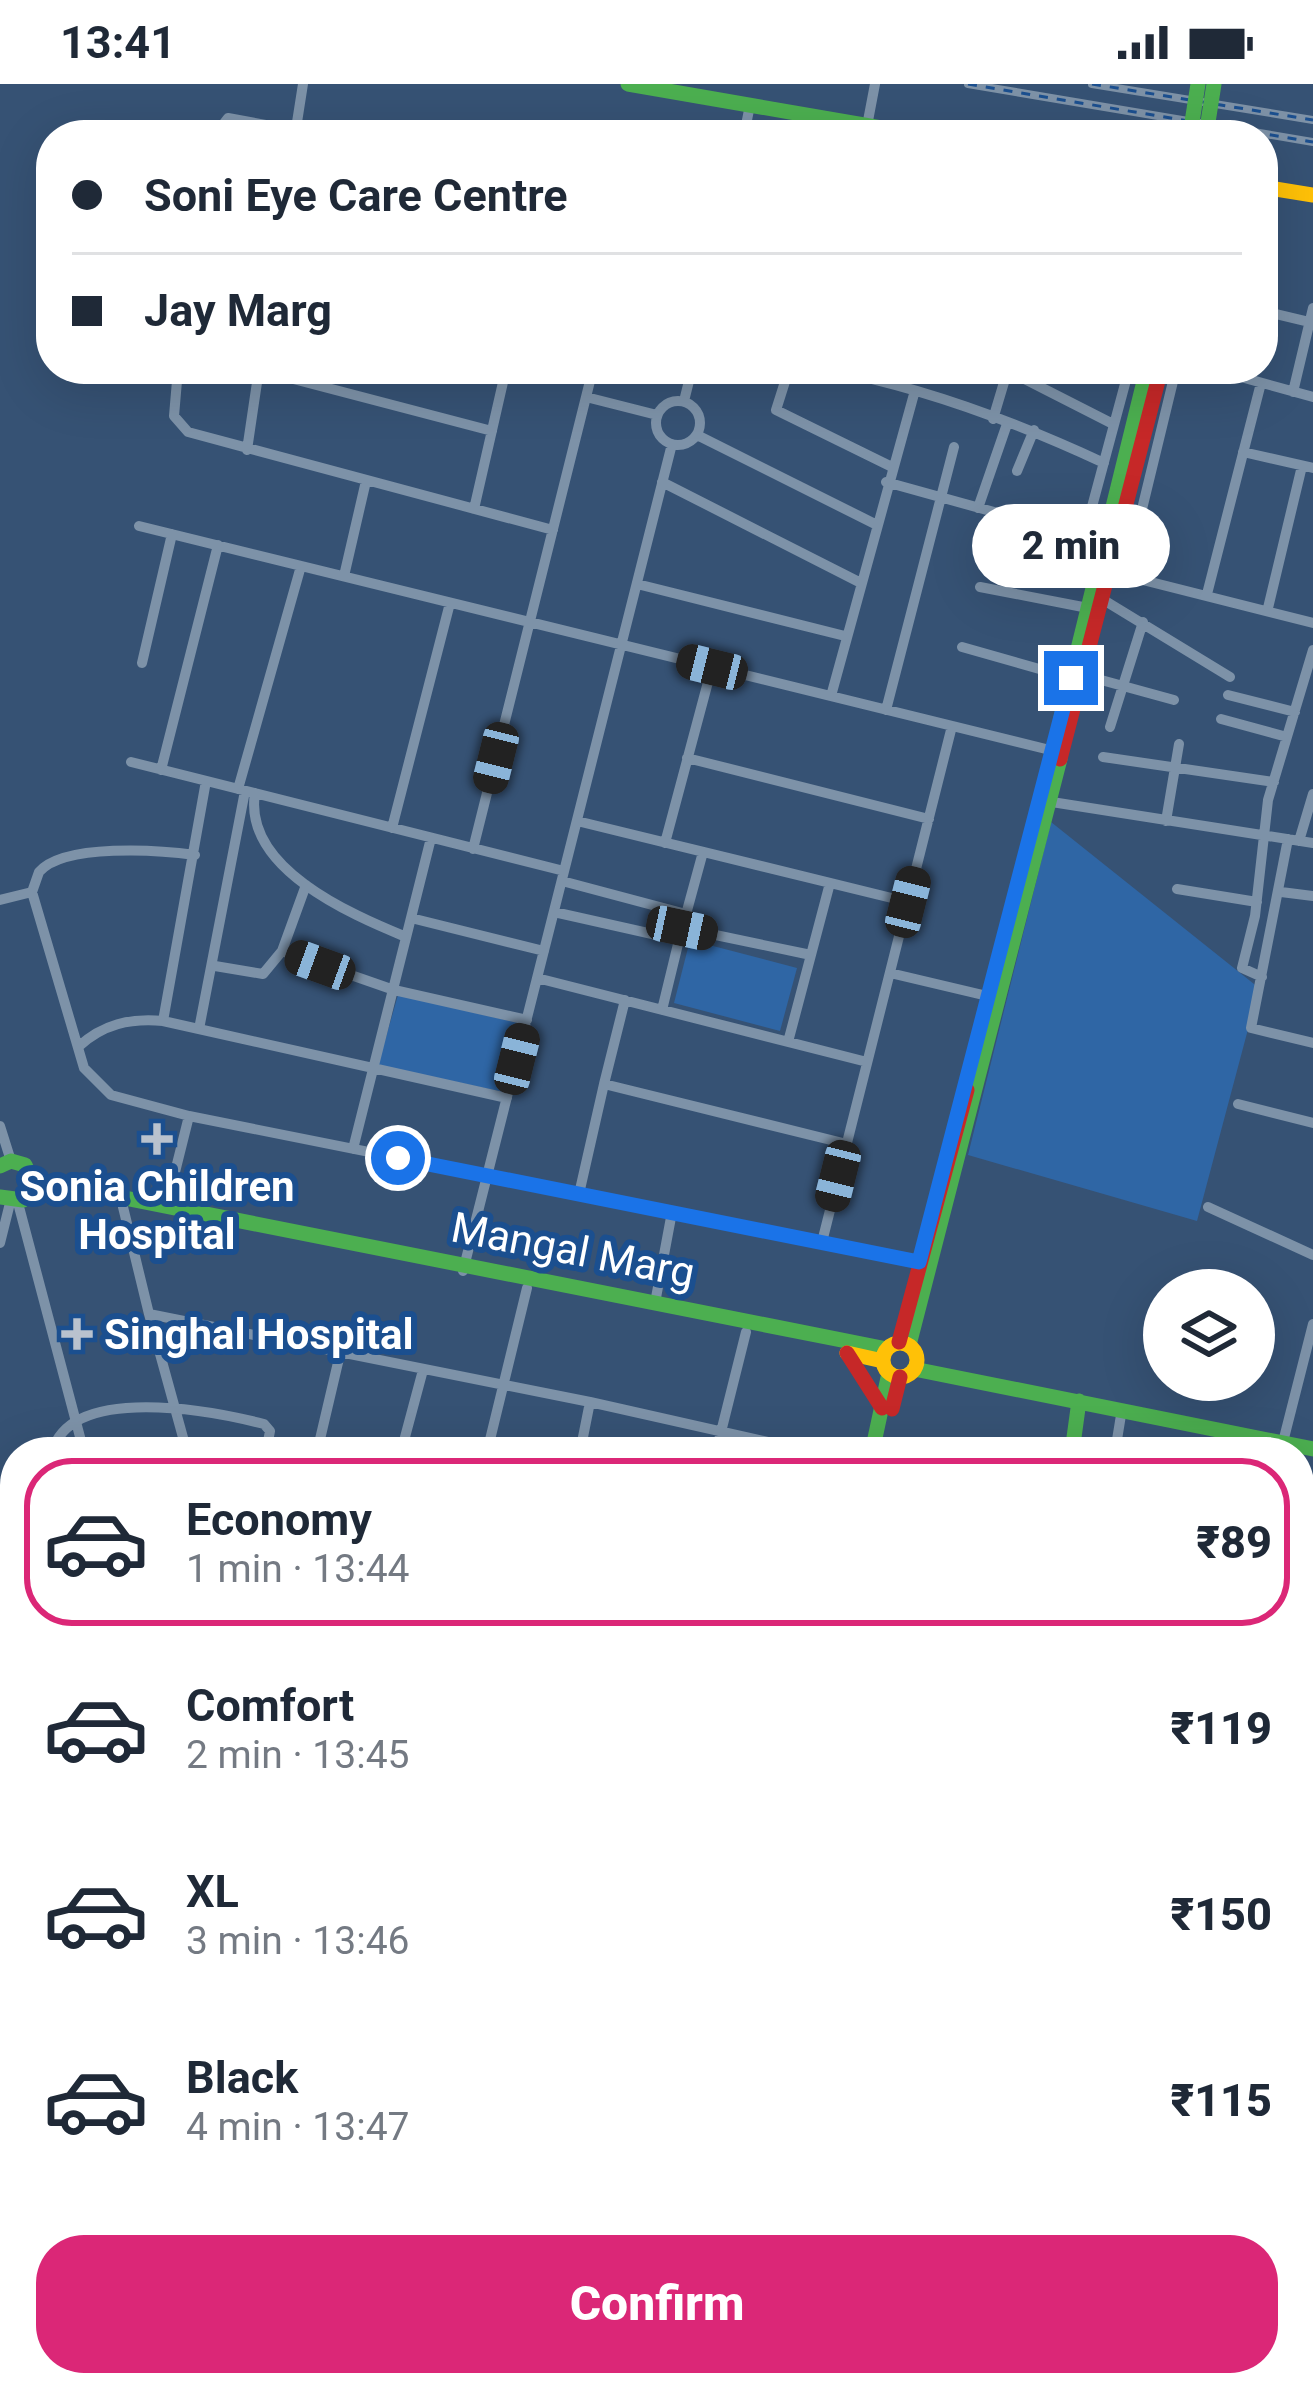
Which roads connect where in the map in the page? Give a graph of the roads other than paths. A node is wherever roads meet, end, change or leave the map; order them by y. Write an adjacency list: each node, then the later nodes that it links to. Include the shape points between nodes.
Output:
1 (303, 84): 7 (street)
2 (628, 84): 6 (main road)
3 (875, 84): 10 (street)
4 (1198, 84): 11 (main road, bridge)
5 (1214, 84): 12 (main road, bridge)
6 (750, 105): 8 (street); 9 (main road)
7 (298, 120)
8 (747, 120)
9 (806, 120)
10 (868, 120)
11 (1192, 120)
12 (1208, 120)
13 (1278, 189): 14 (main road)
14 (1313, 195)
15 (1278, 313): 16 (street)
16 (1312, 318): 33 (street)
17 (176, 384): 47 (street, via 178,426)
18 (257, 384): 47 (street)
19 (312, 384): 43 (street)
20 (503, 384): 43 (street)
21 (589, 384): 36 (street)
22 (688, 384): 37 (street)
23 (784, 384): 50 (street, via 776,410)
24 (894, 384): 34 (street)
25 (1004, 384): 39 (street)
26 (1035, 384): 41 (street)
27 (1125, 384): 41 (street)
28 (1144, 384): 67 (main road)
29 (1157, 384): 67 (main road)
30 (1171, 384): 67 (street)
31 (1261, 384): 48 (street)
32 (1265, 384): 33 (street)
33 (1293, 392): 35 (street)
34 (914, 394): 39 (street); 50 (street)
35 (1313, 397)
36 (586, 398): 38 (street); 61 (street)
37 (684, 401): 38 (street); 44 (street, via 697,411)
38 (658, 416): 45 (street, via 657,430)
39 (993, 419): 40 (street)
40 (1007, 424): 42 (street); 57 (street)
41 (1113, 424): 49 (street)
42 (1034, 430): 49 (street); 52 (street)
43 (492, 431): 58 (street)
44 (697, 435): 45 (street); 59 (street)
45 (672, 444): 54 (street)
46 (954, 447): 56 (street)
47 (247, 450): 53 (street)
48 (1243, 452): 51 (street); 73 (street)
49 (1104, 463): 63 (street)
50 (890, 466): 55 (street)
51 (1308, 467): 76 (street)
52 (1017, 471)
53 (366, 481): 58 (street); 69 (street)
54 (662, 482): 70 (street); 71 (street)
55 (886, 482): 56 (street); 59 (street)
56 (937, 497): 57 (street); 92 (street)
57 (978, 508): 63 (street)
58 (474, 509): 61 (street)
59 (875, 524): 70 (street)
60 (139, 526): 62 (street)
61 (553, 530): 77 (street)
62 (172, 534): 64 (street); 84 (street)
63 (1084, 537): 68 (street)
64 (218, 545): 66 (street); 104 (street)
65 (978, 547): 68 (street)
66 (301, 566): 69 (street); 107 (street)
67 (1109, 568): 68 (street); 73 (street); 75 (main road)
68 (1075, 570)
69 (344, 576): 74 (street)
70 (859, 582): 80 (street)
71 (637, 584): 80 (street); 81 (street)
72 (980, 586): 75 (street)
73 (1207, 594): 76 (street)
74 (450, 602): 77 (street); 113 (street)
75 (1095, 603): 78 (street); 86 (main road)
76 (1268, 608): 79 (street)
77 (530, 622): 81 (street); 119 (street)
78 (1143, 622): 87 (street); 88 (street)
79 (1313, 623)
80 (845, 636): 90 (street)
81 (621, 645): 85 (street); 111 (street)
82 (962, 647): 86 (street)
83 (1313, 650): 93 (street)
84 (142, 663)
85 (712, 667): 90 (street); 101 (street)
86 (1077, 677): 88 (street); 99 (main road)
87 (1230, 677)
88 (1123, 688): 91 (street); 96 (street)
89 (1228, 694): 93 (street)
90 (831, 696): 92 (street)
91 (1174, 700)
92 (886, 710): 95 (street)
93 (1295, 712): 97 (street)
94 (1221, 719): 97 (street)
95 (952, 726): 99 (street); 110 (street)
96 (1110, 727)
97 (1288, 737): 106 (street)
98 (1179, 744): 103 (street)
99 (1057, 752): 109 (main road)
100 (1103, 757): 103 (street)
101 (687, 758): 110 (street); 117 (street)
102 (131, 762): 104 (street)
103 (1175, 767): 106 (street); 112 (street)
104 (161, 770): 105 (street)
105 (206, 781): 107 (street); 121 (street)
106 (1274, 782): 114 (street)
107 (246, 791): 113 (street); 124 (street, via 256,830); 140 (street)
108 (1313, 794): 116 (street)
109 (1044, 801): 112 (street); 145 (main road)
110 (929, 819): 130 (street)
111 (577, 821): 117 (street); 122 (street)
112 (1166, 821): 114 (street)
113 (392, 828): 115 (street)
114 (1261, 835): 116 (street); 131 (street)
115 (431, 838): 119 (street); 134 (street)
116 (1294, 840): 118 (street); 127 (street)
117 (665, 843): 120 (street)
118 (1313, 843)
119 (473, 849): 122 (street)
120 (703, 852): 123 (street); 133 (street)
121 (195, 855): 126 (street, via 145,848 59,860 39,872); 149 (street)
122 (563, 876): 132 (street); 133 (street)
123 (830, 883): 130 (street); 139 (street)
124 (306, 885): 136 (street); 138 (street)
125 (1177, 889): 131 (street)
126 (32, 892): 129 (street); 153 (street)
127 (1281, 892): 128 (street); 142 (street)
128 (1313, 896)
129 (0, 901)
130 (908, 902): 141 (street)
131 (1257, 902): 142 (street, via 1242,968)
132 (554, 912): 135 (street); 137 (street)
133 (686, 914): 135 (street)
134 (411, 918): 136 (street); 137 (street)
135 (681, 934): 139 (street); 147 (street)
136 (406, 937): 144 (street)
137 (544, 951): 143 (street)
138 (282, 952): 140 (street, via 263,974); 144 (street)
139 (811, 955): 151 (street)
140 (215, 966): 150 (street)
141 (890, 973): 145 (street); 154 (street)
142 (1262, 977): 152 (street, via 1251,1028)
143 (537, 978): 146 (street); 148 (street)
144 (394, 990): 148 (street); 155 (street)
145 (996, 998): 176 (main road); 185 (main road)
146 (625, 1000): 147 (street); 156 (street)
147 (662, 1010): 151 (street)
148 (526, 1020): 157 (street)
149 (164, 1021): 150 (street); 153 (street, via 115,1024)
150 (199, 1029): 155 (street)
151 (788, 1042): 154 (street)
152 (1313, 1043)
153 (78, 1046): 159 (street, via 84,1068 111,1095)
154 (867, 1062): 162 (street)
155 (374, 1069): 157 (street); 163 (street)
156 (604, 1084): 162 (street); 167 (street)
157 (507, 1098): 165 (street)
158 (1238, 1104): 160 (street)
159 (189, 1116): 163 (street); 169 (street)
160 (1313, 1123)
161 (0, 1126): 164 (street)
162 (847, 1144): 173 (street)
163 (353, 1149): 165 (street)
164 (3, 1165): 166 (main road, via 25,1165)
165 (487, 1175): 167 (street); 177 (street)
166 (33, 1184): 168 (main road); 169 (main road, Mangal Marg); 170 (main road, Mangal Marg)
167 (579, 1194): 172 (street)
168 (9, 1201): 174 (street); 193 (street)
169 (166, 1204): 177 (main road, Mangal Marg)
170 (123, 1207): 177 (main road, Mangal Marg); 180 (street)
171 (1208, 1207): 175 (street)
172 (672, 1212): 173 (street); 179 (street)
173 (822, 1242): 176 (street)
174 (0, 1243)
175 (1313, 1255)
176 (919, 1262): 185 (main road)
177 (464, 1269): 178 (main road, Mangal Marg); 179 (main road, Mangal Marg)
178 (527, 1288): 179 (main road, Mangal Marg); 187 (street)
179 (654, 1308): 182 (main road, Mangal Marg); 185 (main road, Mangal Marg)
180 (149, 1315): 184 (street); 190 (street)
181 (1313, 1324): 209 (street)
182 (746, 1331): 183 (main road, Mangal Marg); 194 (street)
183 (847, 1353): 185 (main road, Mangal Marg); 191 (main road)
184 (340, 1354): 186 (street); 199 (street)
185 (900, 1360): 188 (main road, Mangal Marg); 191 (main road); 206 (main road); 209 (main road, Mangal Marg)
186 (423, 1370): 187 (street); 200 (street)
187 (504, 1385): 189 (street); 201 (street)
188 (1079, 1401): 192 (main road, Mangal Marg); 207 (main road)
189 (590, 1402): 194 (street); 202 (street)
190 (173, 1404): 193 (street); 197 (street); 198 (street, via 265,1424)
191 (882, 1408): 205 (main road)
192 (1122, 1409): 208 (street); 209 (main road, Mangal Marg)
193 (77, 1420): 195 (street); 196 (street)
194 (722, 1430): 203 (street); 204 (street)
195 (57, 1437)
196 (81, 1437)
197 (183, 1437)
198 (269, 1437)
199 (321, 1437)
200 (405, 1437)
201 (491, 1437)
202 (583, 1437)
203 (720, 1437)
204 (743, 1437)
205 (878, 1437)
206 (880, 1437)
207 (1074, 1437)
208 (1117, 1437)
209 (1285, 1437)
210 (714, 2397): 211 (street)
211 (739, 2397)

